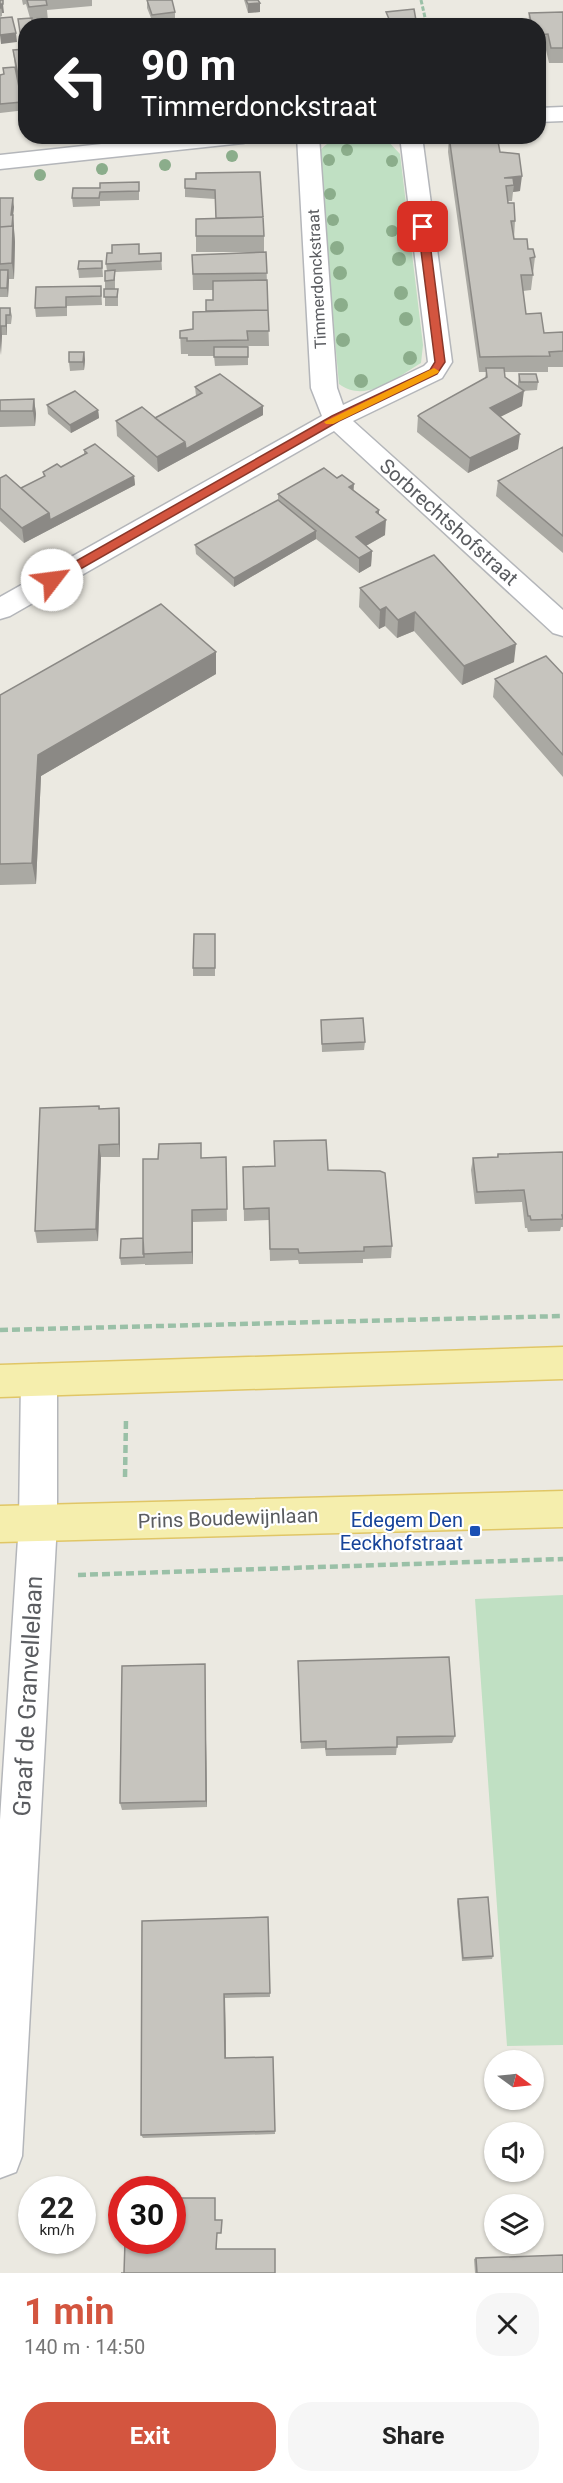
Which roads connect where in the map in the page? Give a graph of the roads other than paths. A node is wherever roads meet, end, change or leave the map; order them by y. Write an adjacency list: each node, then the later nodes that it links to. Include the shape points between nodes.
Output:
1 (563, 114): 2 (street)
2 (546, 115)
3 (168, 144): 6 (street)
4 (309, 144): 7 (street, Timmerdonckstraat, via 324,388)
5 (412, 144): 7 (street, via 440,362 433,372)
6 (0, 162)
7 (336, 418): 8 (street); 9 (street, Sorbrechtshofstraat)
8 (4, 602)
9 (563, 626)
10 (563, 1364): 11 (main road)
11 (39, 1380): 12 (main road); 14 (street)
12 (0, 1381)
13 (563, 1509): 14 (main road, Prins Boudewijnlaan)
14 (38, 1523): 15 (main road, Prins Boudewijnlaan); 16 (street, Graaf de Granvellelaan)
15 (0, 1524)
16 (0, 2156)

